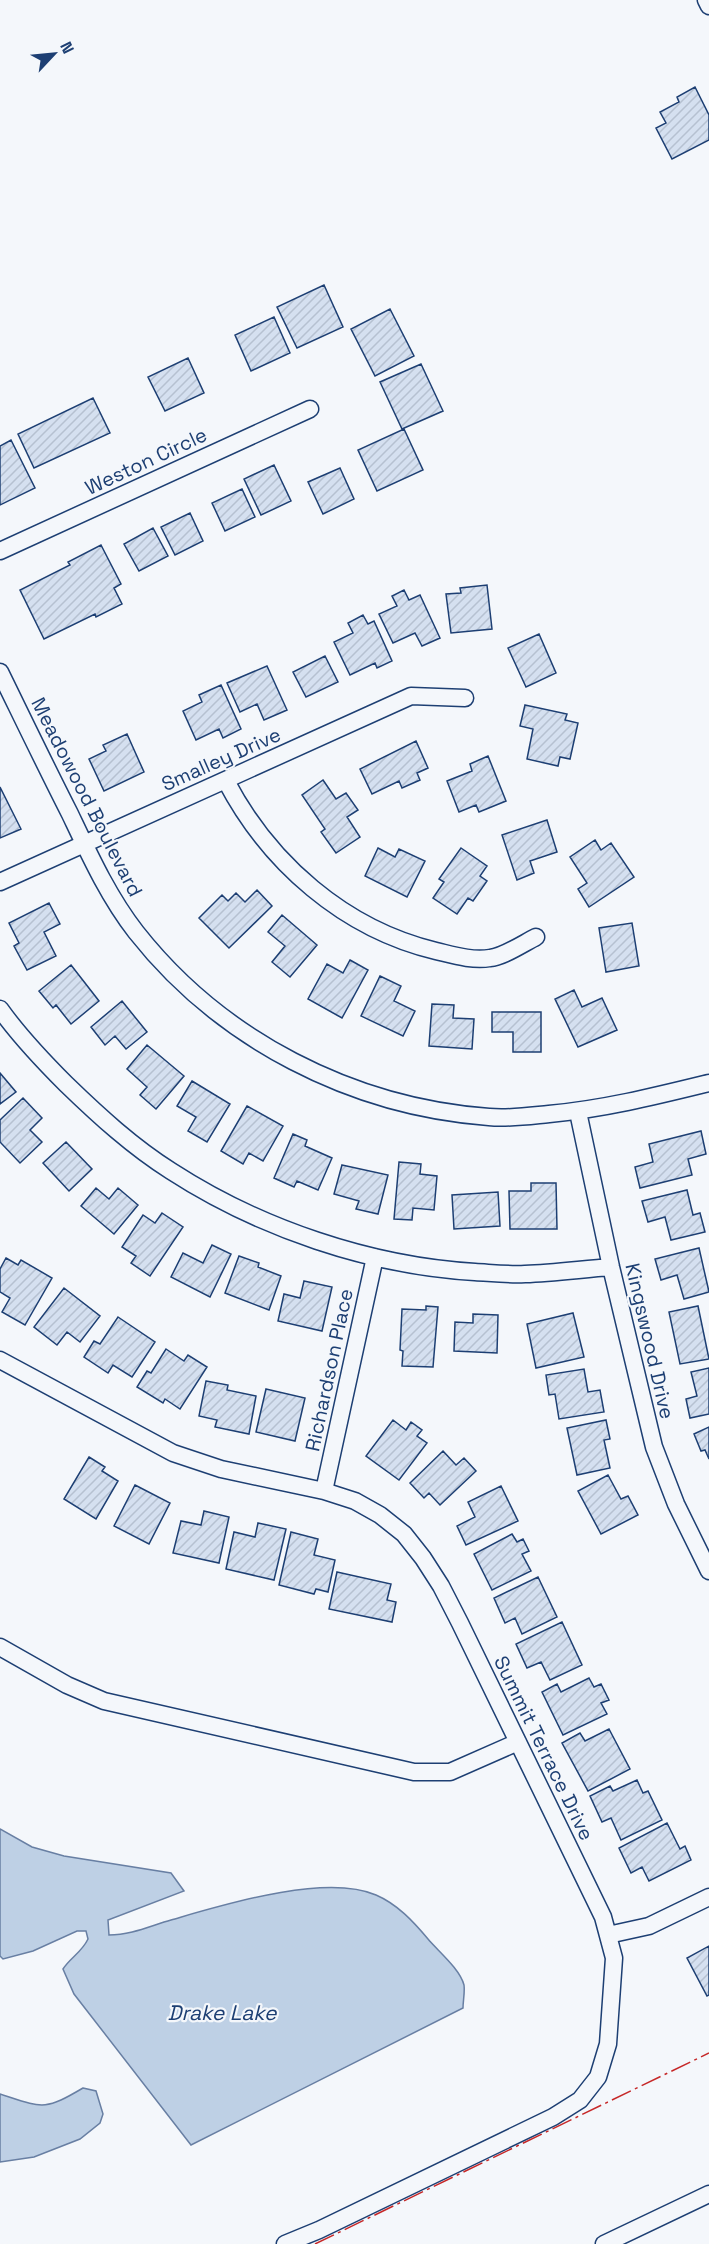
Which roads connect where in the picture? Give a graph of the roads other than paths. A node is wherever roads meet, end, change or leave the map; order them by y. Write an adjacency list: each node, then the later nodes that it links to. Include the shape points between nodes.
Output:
1 (706, 0): 2 (street)
2 (709, 6)
3 (310, 409): 4 (street, Weston Circle)
4 (0, 551)
5 (0, 672): 8 (street, Meadowood Boulevard)
6 (465, 698): 7 (street, Smalley Drive, via 411,696)
7 (226, 781): 8 (street, Smalley Drive); 10 (street, via 261,837 288,867 326,899 388,934 463,957 492,958)
8 (84, 844): 9 (street, Smalley Drive); 13 (street, Meadowood Boulevard, via 135,931 195,995 254,1040 342,1084 410,1105 490,1118)
9 (0, 882)
10 (536, 937)
11 (0, 1009): 14 (street, via 31,1049 108,1124 172,1172 255,1218)
12 (703, 1085): 13 (street, Meadowood Boulevard)
13 (578, 1112): 15 (street, Kingswood Drive)
14 (375, 1257): 15 (street, via 484,1273); 17 (street, Richardson Place)
15 (611, 1267): 18 (street, Kingswood Drive, via 654,1447 676,1504)
16 (0, 1360): 17 (street, Summit Terrace Drive, via 173,1453 221,1469)
17 (324, 1491): 20 (street, Summit Terrace Drive, via 355,1501 380,1515 404,1534 423,1558 441,1586)
18 (709, 1570)
19 (0, 1647): 20 (street, via 104,1701 414,1772 450,1772)
20 (518, 1742): 22 (street, Summit Terrace Drive, via 603,1917)
21 (709, 1897): 22 (street, via 649,1926)
22 (608, 1935): 24 (street, Summit Terrace Drive, via 614,1958 608,2044 598,2076 580,2100 553,2117)
23 (709, 2194): 25 (street)
24 (287, 2244)
25 (604, 2244)

